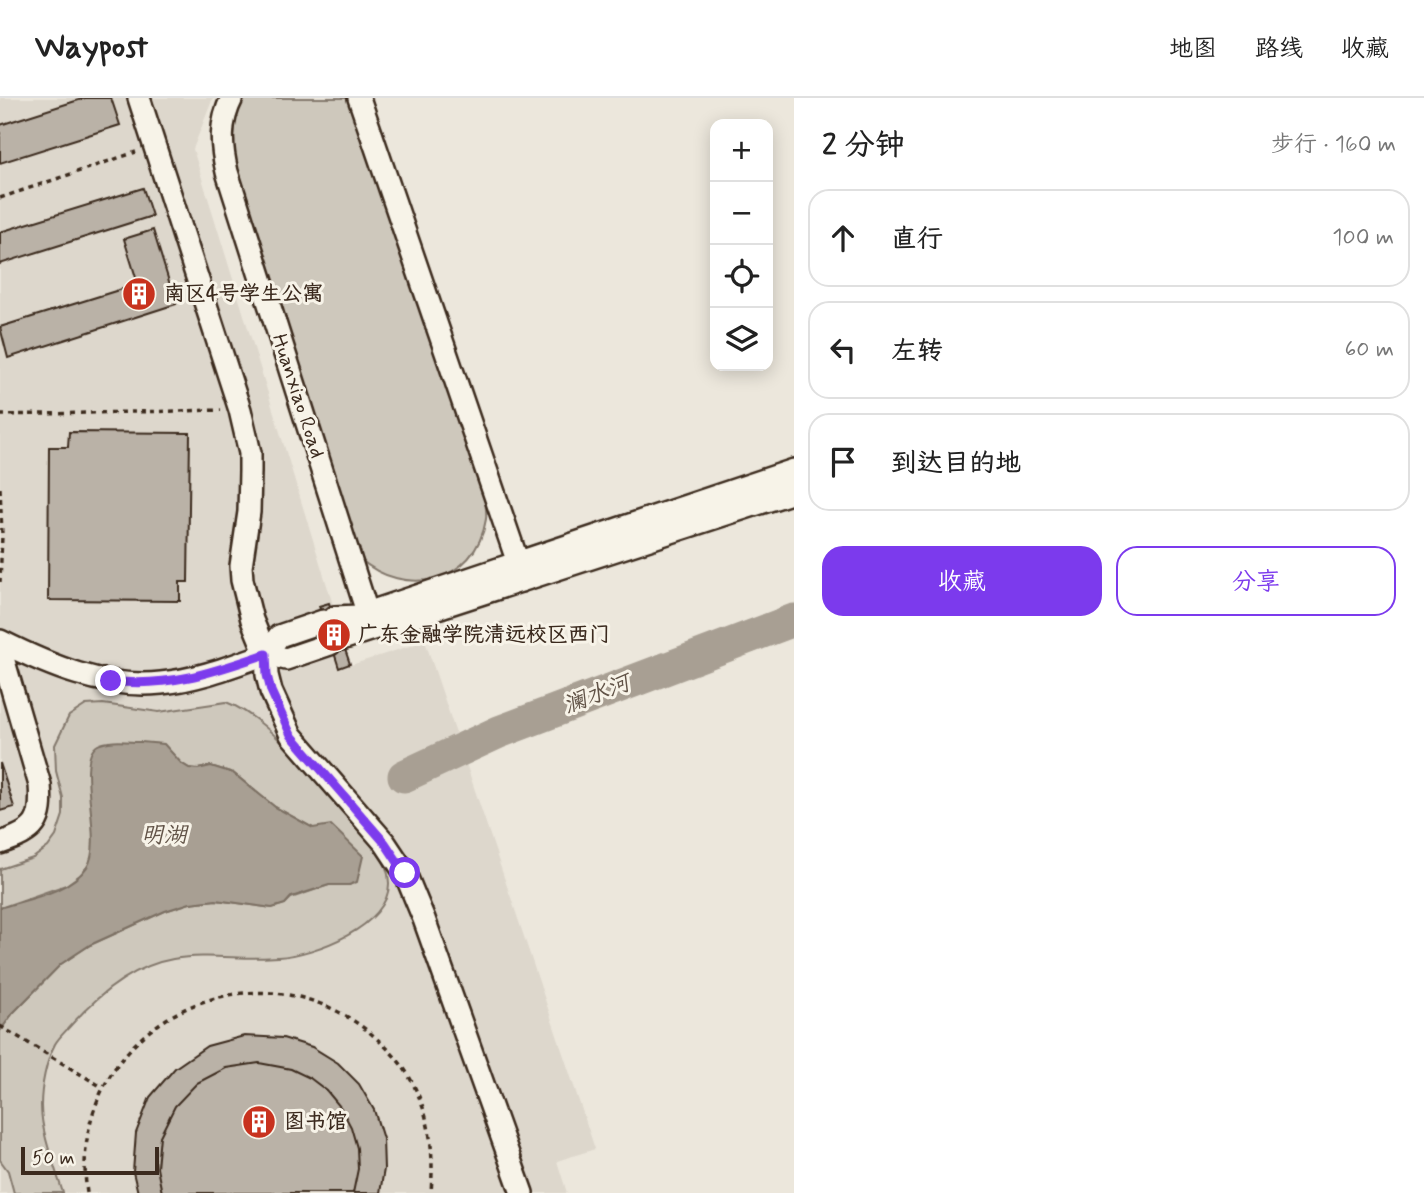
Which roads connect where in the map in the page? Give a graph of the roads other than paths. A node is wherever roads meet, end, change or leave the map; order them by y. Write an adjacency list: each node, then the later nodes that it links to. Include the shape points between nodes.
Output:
1 (139, 98): 10 (street, via 250,453 242,580)
2 (232, 98): 7 (street, Huanxiao Road, via 221,135 227,173)
3 (359, 98): 6 (street)
4 (794, 470): 6 (street)
5 (794, 492): 6 (street)
6 (520, 572): 7 (street)
7 (374, 619): 10 (street, via 336,642 286,659); 10 (street, via 329,619 279,636)
8 (0, 641): 10 (street, via 89,677 136,684 186,679)
9 (0, 648): 11 (street, via 41,799 33,827)
10 (266, 654): 12 (street, via 271,691 291,735 385,843 415,894)
11 (0, 843)
12 (522, 1193)

